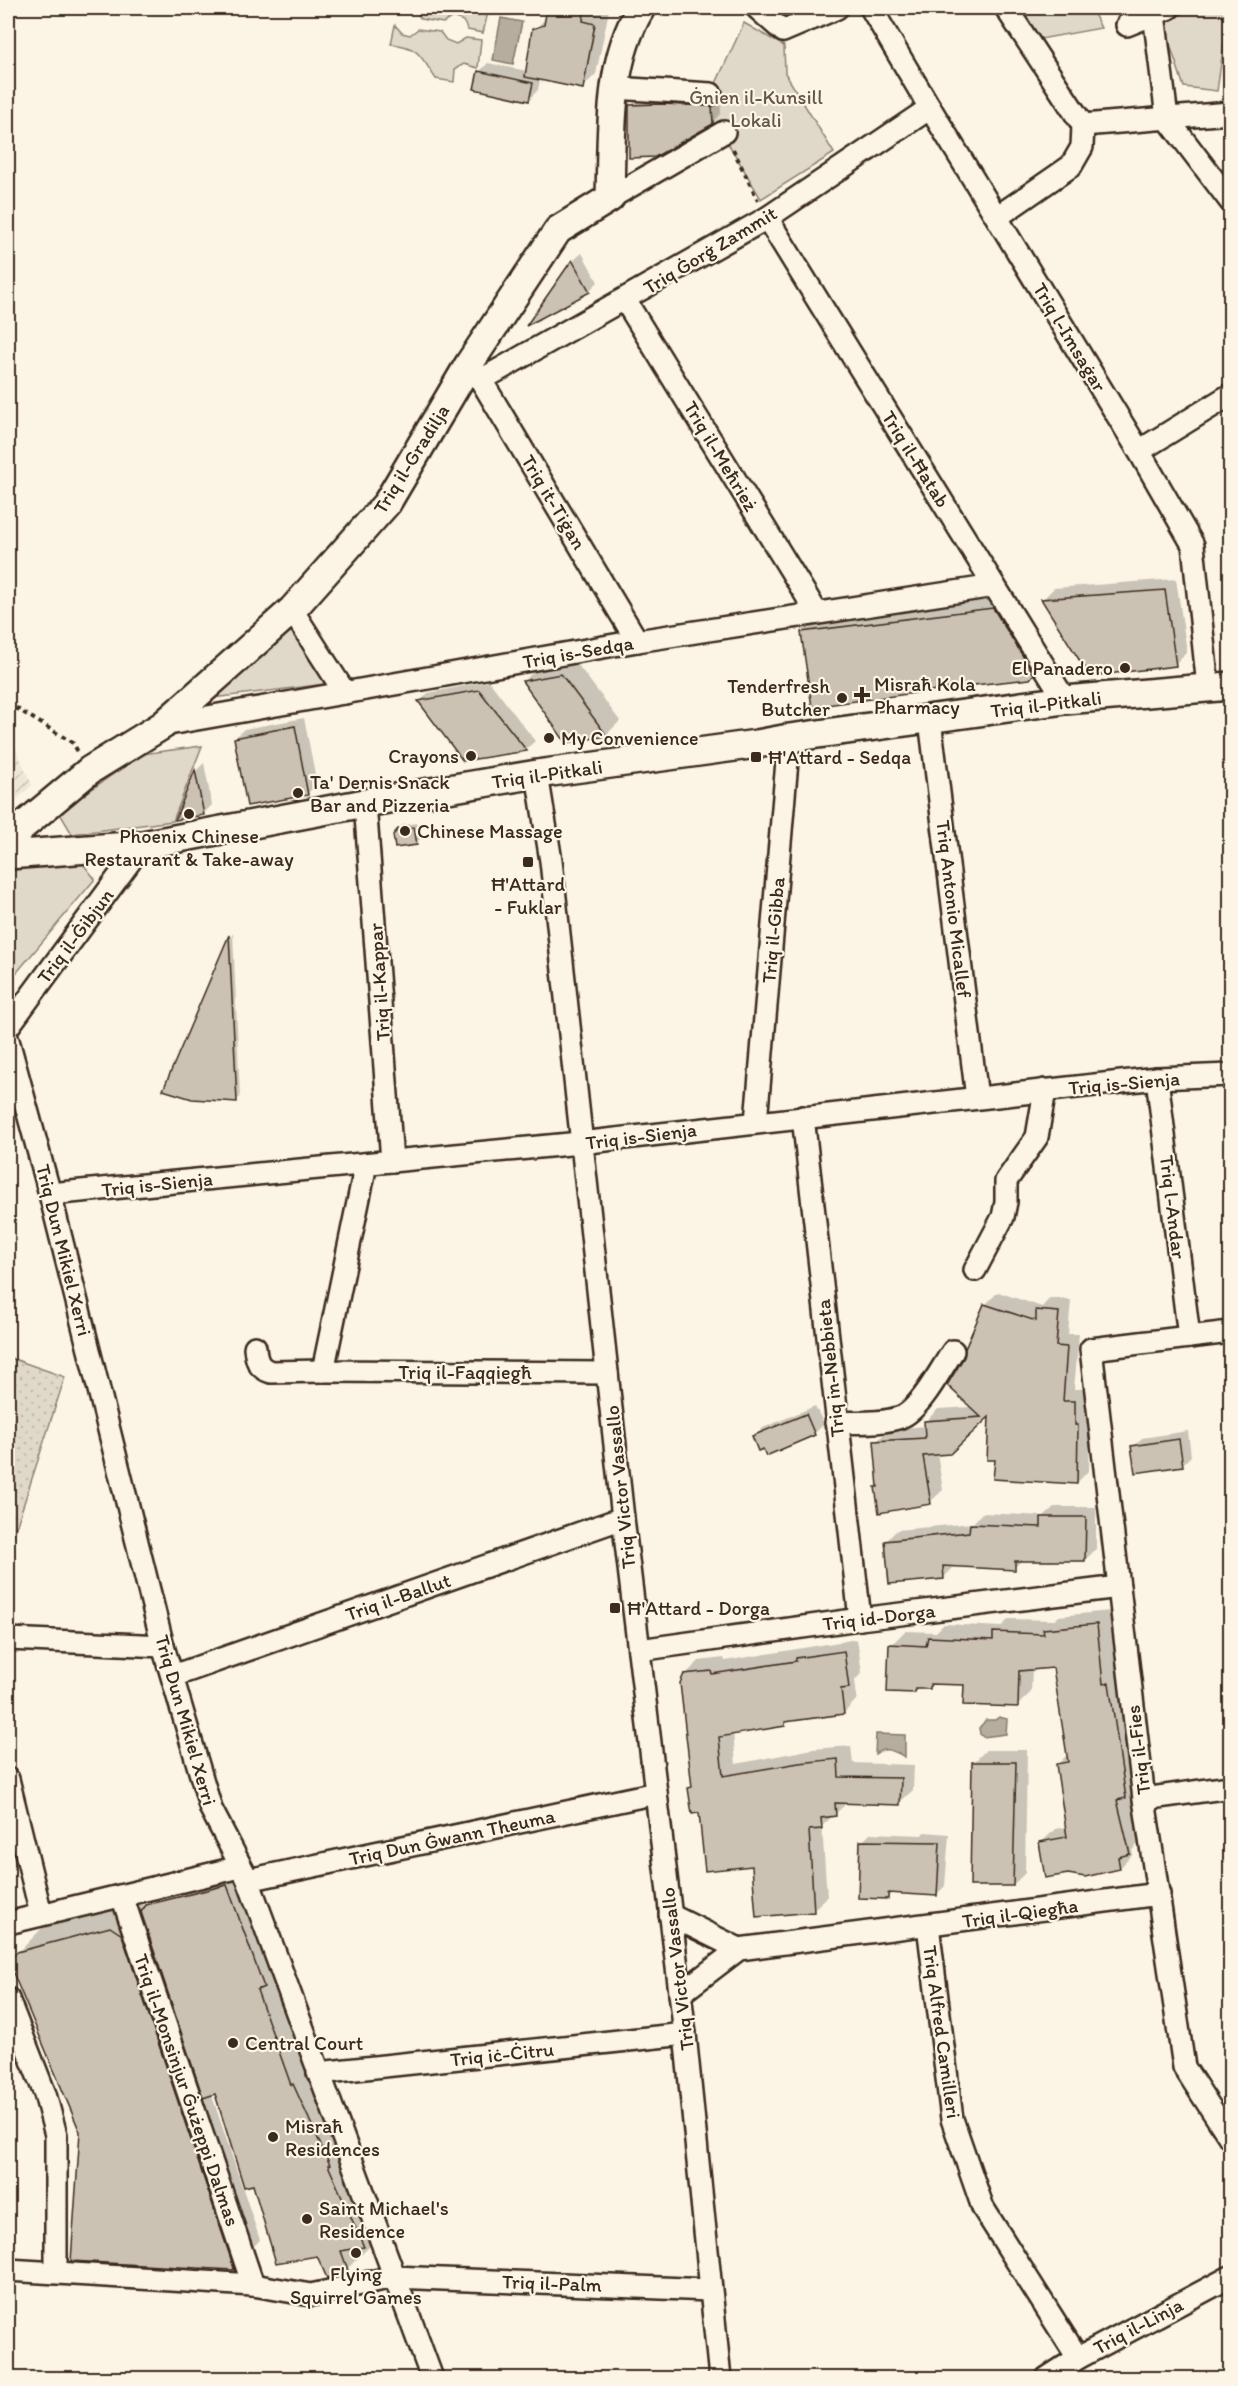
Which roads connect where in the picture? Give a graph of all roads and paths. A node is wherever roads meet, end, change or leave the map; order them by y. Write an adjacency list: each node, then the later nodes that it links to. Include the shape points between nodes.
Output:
1 (641, 8): 8 (street, via 629,27)
2 (757, 8): 3 (street, via 783,31)
3 (837, 8)
4 (871, 8): 10 (street, Triq l-Imsaġar)
5 (1006, 8): 13 (street)
6 (1162, 11): 7 (street); 12 (street)
7 (1127, 25)
8 (614, 88): 9 (street); 15 (street)
9 (711, 94)
10 (930, 108): 17 (street, Triq l-Imsaġar); 18 (street, Triq Ġorġ Zammit)
11 (1230, 113): 12 (street)
12 (1167, 118): 13 (street); 16 (street)
13 (1083, 124): 17 (street, via 1082,147 1071,166)
14 (724, 132): 15 (street); 18 (path)
15 (610, 198): 20 (street, Triq il-Gradilja, via 558,230)
16 (1230, 201)
17 (997, 217): 22 (street, Triq l-Imsaġar)
18 (767, 218): 19 (street, Triq Ġorġ Zammit); 23 (street, Triq il-Ħatab)
19 (625, 300): 20 (street, Triq Ġorġ Zammit); 25 (street, Triq il-Meħrież)
20 (475, 372): 24 (street, Triq il-Gradilja, via 387,502); 26 (street, Triq it-Tiġan)
21 (1230, 395): 22 (street)
22 (1139, 451): 27 (street, Triq l-Imsaġar, via 1193,545)
23 (994, 585): 25 (street, Triq is-Sedqa); 29 (street, Triq il-Ħatab)
24 (292, 610): 28 (street); 32 (street, Triq il-Gradilja)
25 (817, 613): 26 (street, Triq is-Sedqa)
26 (637, 641): 28 (street, Triq is-Sedqa)
27 (1219, 686): 29 (street, Triq il-Pitkali)
28 (345, 693): 32 (street, Triq is-Sedqa)
29 (1065, 700): 31 (street, Triq il-Pitkali)
30 (8, 703): 34 (path, via 73,743)
31 (930, 720): 33 (street, Triq il-Pitkali); 45 (street, Triq Antonio Micallef)
32 (163, 725): 34 (street, Triq il-Gradilja)
33 (789, 738): 35 (street, Triq il-Pitkali); 47 (street, Triq il-Gibba)
34 (90, 770): 37 (street, Triq il-Gradilja)
35 (537, 774): 36 (street, Triq il-Pitkali); 48 (street, Triq Victor Vassallo, via 551,861)
36 (365, 803): 38 (street, Triq il-Pitkali); 49 (street, Triq il-Kappar)
37 (13, 830)
38 (142, 845): 39 (street, Triq il-Pitkali); 40 (street, Triq il-Ġibjun)
39 (8, 855)
40 (8, 1027)
41 (8, 1040): 51 (street, Triq Dun Mikiel Xerri)
42 (1230, 1075): 43 (street, Triq is-Sienja)
43 (1157, 1078): 44 (street, Triq is-Sienja); 54 (street, Triq l-Andar)
44 (1045, 1090): 45 (street, Triq is-Sienja); 52 (street, via 1037,1137 1006,1181 1004,1217)
45 (978, 1098): 46 (street, Triq is-Sienja)
46 (803, 1117): 47 (street, Triq is-Sienja); 59 (street, Triq in-Nebbieta)
47 (756, 1122): 48 (street, Triq is-Sienja)
48 (580, 1143): 49 (street, Triq is-Sienja); 58 (street, Triq Victor Vassallo)
49 (392, 1161): 50 (street, Triq is-Sienja)
50 (366, 1164): 51 (street, Triq is-Sienja); 57 (street)
51 (50, 1194): 64 (street, Triq Dun Mikiel Xerri)
52 (975, 1270)
53 (1230, 1332): 54 (street)
54 (1189, 1337): 61 (street, Triq il-Fies, via 1091,1349)
55 (255, 1347): 57 (street, Triq il-Faqqiegħ, via 258,1364 264,1370)
56 (953, 1350): 59 (street, via 919,1400 903,1416)
57 (323, 1371): 58 (street, Triq il-Faqqiegħ)
58 (607, 1373): 60 (street, Triq Victor Vassallo)
59 (836, 1423): 62 (street, Triq in-Nebbieta)
60 (623, 1518): 65 (street, Triq Victor Vassallo); 66 (street, Triq il-Ballut)
61 (1119, 1587): 62 (street, Triq id-Dorga); 70 (street, Triq il-Fies)
62 (860, 1618): 65 (street, Triq id-Dorga)
63 (8, 1639): 64 (street)
64 (163, 1646): 66 (street, Triq Dun Mikiel Xerri)
65 (639, 1650): 69 (street, Triq Victor Vassallo)
66 (173, 1676): 71 (street, Triq Dun Mikiel Xerri, via 211,1809)
67 (8, 1779): 74 (street)
68 (1230, 1787): 70 (street)
69 (656, 1793): 71 (street, Triq Dun Ġwann Theuma); 75 (street, Triq Victor Vassallo)
70 (1144, 1799): 72 (street, Triq il-Fies)
71 (244, 1874): 73 (street, Triq Dun Ġwann Theuma); 82 (street, Triq Dun Mikiel Xerri)
72 (1159, 1894): 77 (street, Triq il-Qiegħa); 83 (street, Triq il-Fies, via 1184,2067)
73 (122, 1896): 74 (street, Triq Dun Ġwann Theuma); 88 (street, Triq il-Monsinjur Ġużeppi Dalmas)
74 (41, 1914): 76 (street, Triq Dun Ġwann Theuma)
75 (670, 1915): 78 (street); 79 (street, Triq Victor Vassallo)
76 (8, 1923)
77 (928, 1925): 78 (street, Triq il-Qiegħa); 90 (street, Triq Alfred Camilleri, via 952,2119 983,2208)
78 (739, 1949): 79 (street)
79 (680, 1994): 81 (street, Triq Victor Vassallo)
80 (8, 2000): 85 (street, via 45,2094 56,2135)
81 (685, 2034): 82 (street, Triq iċ-Ċitru); 89 (street, Triq Victor Vassallo)
82 (318, 2073): 86 (street, Triq Dun Mikiel Xerri)
83 (1230, 2138)
84 (8, 2270): 85 (street, Triq il-Palm)
85 (56, 2272): 88 (street, Triq il-Palm)
86 (393, 2277): 88 (street, Triq il-Palm, via 311,2295); 89 (street, Triq il-Palm); 91 (street, Triq Dun Mikiel Xerri)
87 (1230, 2277): 90 (street, Triq il-Linja)
88 (253, 2285)
89 (710, 2290): 92 (street, Triq Victor Vassallo)
90 (1078, 2358): 93 (street, Triq il-Linja)
91 (432, 2379)
92 (720, 2379)
93 (1047, 2379)

